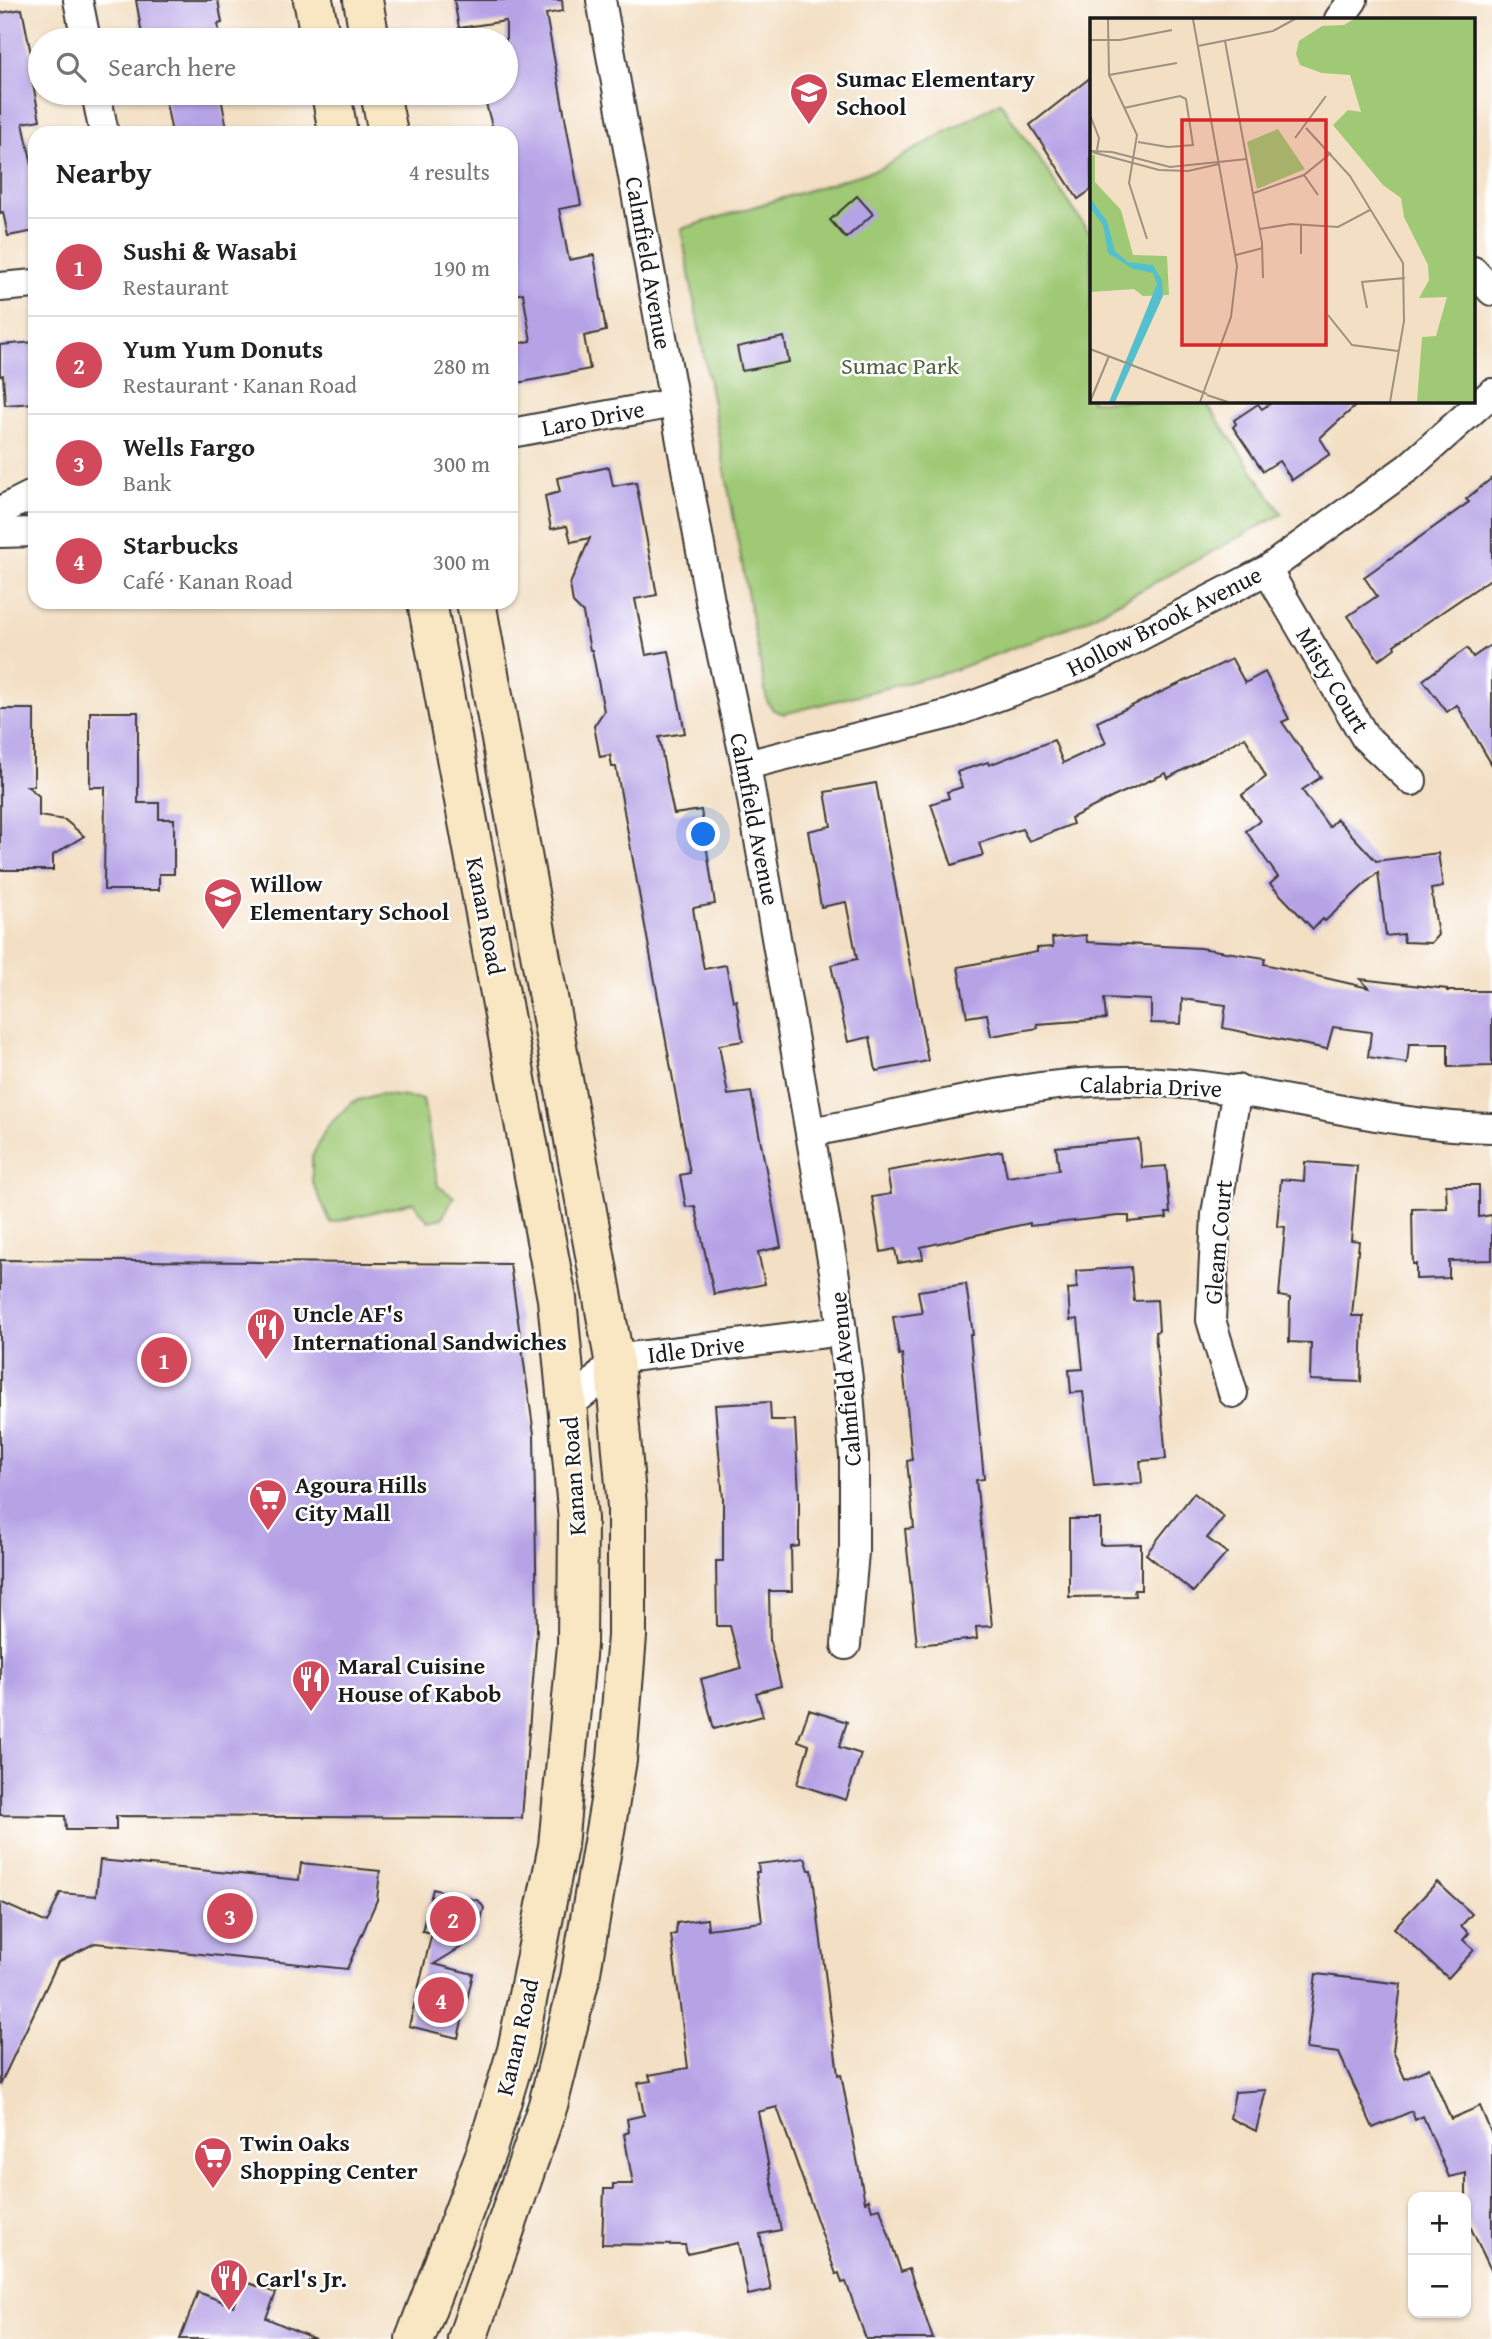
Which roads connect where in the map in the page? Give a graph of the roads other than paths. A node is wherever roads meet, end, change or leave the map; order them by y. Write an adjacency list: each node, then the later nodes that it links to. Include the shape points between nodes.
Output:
1 (78, 0): 7 (street)
2 (313, 0): 8 (main road)
3 (363, 0): 9 (main road)
4 (601, 0): 21 (street, Calmfield Avenue)
5 (1353, 0): 6 (street)
6 (1340, 18)
7 (84, 28)
8 (319, 28)
9 (368, 28)
10 (98, 105): 13 (street)
11 (333, 105): 14 (main road)
12 (382, 105): 15 (main road)
13 (103, 126)
14 (337, 126)
15 (387, 126)
16 (1474, 272): 19 (street)
17 (28, 285): 18 (street)
18 (0, 287)
19 (1492, 291)
20 (1492, 393): 29 (street, Hollow Brook Avenue, via 1409,467)
21 (674, 403): 22 (street, Laro Drive); 32 (street, Calmfield Avenue)
22 (518, 432)
23 (0, 494): 24 (street)
24 (28, 494)
25 (28, 497): 26 (street)
26 (0, 511)
27 (28, 532): 28 (street)
28 (0, 533)
29 (1267, 570): 32 (street, Hollow Brook Avenue, via 1088,663 950,714); 33 (street, Misty Court, via 1365,737)
30 (428, 609): 40 (main road, Kanan Road, via 557,1299)
31 (477, 609): 38 (main road, Kanan Road)
32 (746, 765): 36 (street, Calmfield Avenue)
33 (1412, 781)
34 (1237, 1089): 35 (street, Calabria Drive, via 1399,1121); 36 (street, Calabria Drive, via 1131,1081 1048,1084); 39 (street, Gleam Court, via 1216,1214 1211,1320)
35 (1492, 1128)
36 (811, 1132): 37 (street, Calmfield Avenue)
37 (842, 1331): 38 (street, Idle Drive); 41 (street, Calmfield Avenue, via 854,1457)
38 (614, 1359): 40 (street, Idle Drive); 43 (main road, Kanan Road, via 627,1507 627,1636 617,1760 580,1978 552,2093)
39 (1233, 1393)
40 (569, 1405): 42 (main road, Kanan Road, via 578,1518 577,1645 558,1846 517,2050 487,2150)
41 (846, 1645)
42 (415, 2339)
43 (467, 2339)

